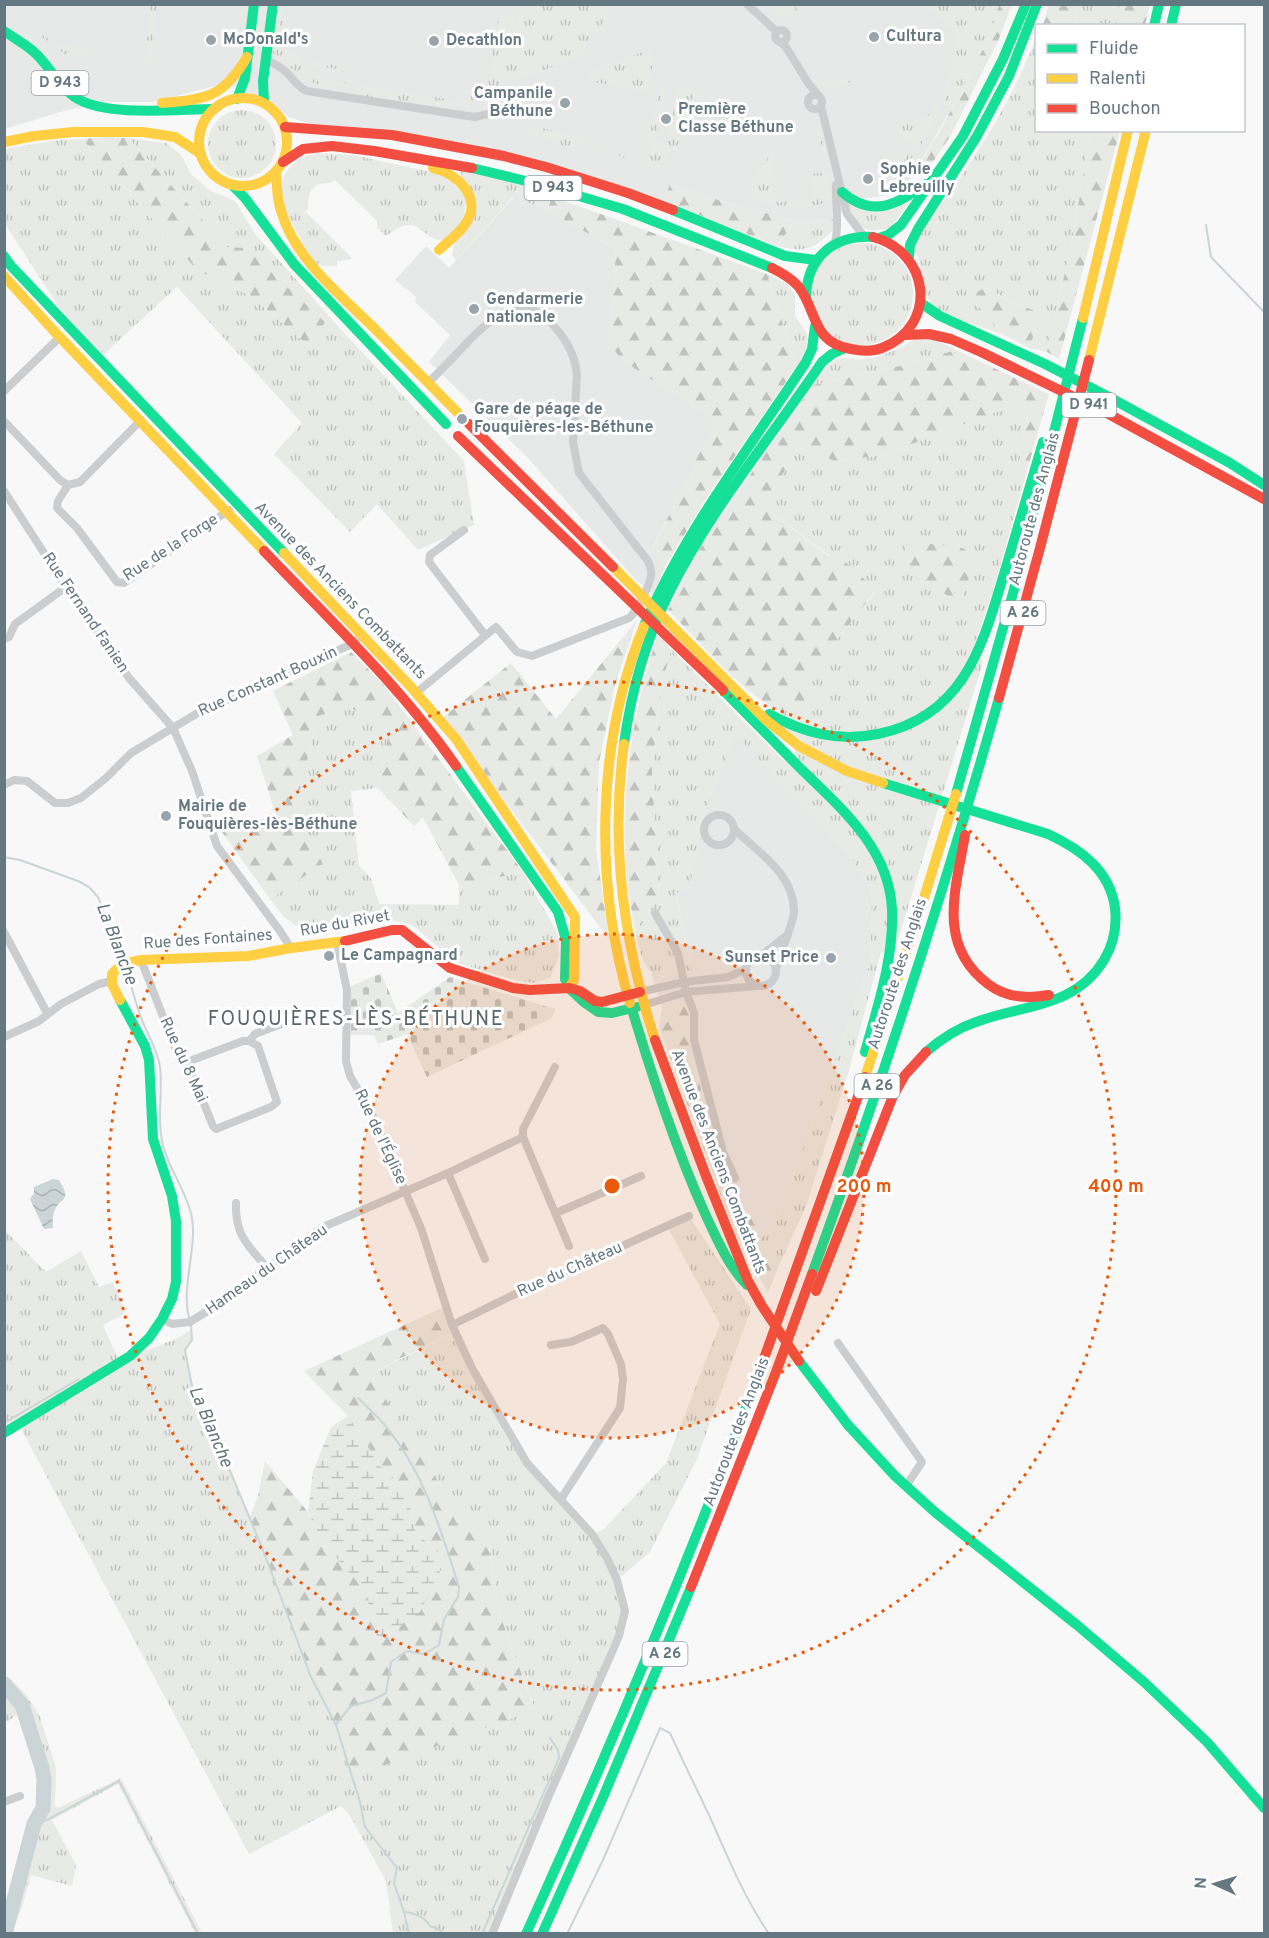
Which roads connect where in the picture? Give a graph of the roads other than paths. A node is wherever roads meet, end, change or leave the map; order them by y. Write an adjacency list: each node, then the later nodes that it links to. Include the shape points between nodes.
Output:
1 (273, 4): 12 (main road)
2 (747, 4): 13 (street, via 777,32 784,31 784,43)
3 (1026, 4): 31 (main road, via 987,93)
4 (1036, 4): 39 (main road, via 1009,76 977,136 918,229)
5 (1159, 4): 8 (main road)
6 (1176, 4): 9 (main road)
7 (252, 7): 11 (main road)
8 (1154, 24)
9 (1171, 24)
10 (4, 31): 20 (main road, D 943, via 34,52 78,99 97,107)
11 (247, 57): 16 (main road, via 246,78); 20 (main road, via 228,86 208,97)
12 (266, 60): 17 (main road); 21 (street, via 307,92 474,117)
13 (808, 83): 14 (street); 15 (street)
14 (818, 95): 15 (street); 18 (street, via 822,99)
15 (809, 98): 18 (street, via 810,106)
16 (237, 99): 17 (main road); 19 (main road)
17 (264, 103): 22 (main road)
18 (819, 107): 30 (street)
19 (214, 109): 20 (main road, D 943); 27 (main road, via 201,131)
20 (129, 110)
21 (503, 111)
22 (285, 127): 28 (main road, via 287,151); 40 (main road, D 943, via 392,135 504,156 628,194 785,255)
23 (1128, 132): 51 (main road, Autoroute des Anglais / A 26)
24 (1146, 132): 73 (main road, Autoroute des Anglais / A 26, via 1038,561)
25 (4, 142): 27 (main road, via 73,132 143,132 175,137)
26 (381, 152): 28 (main road, D 943, via 310,147); 37 (main road, via 444,170 468,191 468,219); 42 (main road, D 943, via 530,181 629,211 751,258 788,276)
27 (201, 154): 32 (main road, via 213,174)
28 (283, 162): 29 (main road)
29 (276, 172): 32 (main road, via 257,185); 48 (main road, via 275,187 282,216 307,259)
30 (837, 175): 33 (street); 36 (street)
31 (935, 177): 33 (main road, via 910,195 882,206 861,206); 35 (main road, via 901,225)
32 (233, 186): 54 (main road, via 294,264)
33 (842, 192): 34 (street, via 847,214)
34 (862, 236): 35 (main road); 36 (main road)
35 (879, 238): 39 (main road)
36 (835, 243): 40 (main road)
37 (439, 250)
38 (4, 256): 61 (main road, Avenue des Anciens Combattants, via 149,410)
39 (909, 257): 43 (main road, via 920,278)
40 (816, 260): 42 (main road, via 808,278)
41 (4, 276): 46 (main road, Avenue des Anciens Combattants)
42 (806, 297): 44 (main road)
43 (921, 303): 45 (main road); 58 (main road, D 941, via 940,316 1107,396)
44 (815, 326): 47 (main road); 90 (main road, via 806,362 683,546 651,611 623,691 608,779 605,863 614,935)
45 (905, 335): 47 (main road, via 877,350 860,352); 60 (main road, D 941, via 929,333 981,352 1105,412)
46 (60, 337): 49 (street); 52 (main road, Avenue des Anciens Combattants)
47 (844, 348): 90 (main road, via 822,362 708,523 670,590 638,672 623,750 618,836)
48 (428, 383): 50 (main road); 66 (street, via 484,325 502,312 524,308 551,322 573,354 577,375 573,442 579,473 652,571 629,618 532,656 517,652 496,627)
49 (4, 391)
50 (457, 412)
51 (1055, 415): 70 (main road, via 985,637 962,681 937,707 911,724 885,734 855,738 826,737 801,730); 100 (main road, Autoroute des Anglais / A 26, via 997,650 945,828)
52 (141, 420): 57 (street, via 80,482); 61 (main road, Avenue des Anciens Combattants)
53 (4, 421): 57 (street)
54 (446, 424)
55 (469, 424): 63 (main road)
56 (458, 436): 63 (main road)
57 (68, 484): 61 (street, Rue de la Forge, via 57,508 117,582 124,583)
58 (1264, 485)
59 (4, 491): 64 (street, Rue Fernand Fanien)
60 (1264, 499)
61 (231, 507): 65 (main road, Avenue des Anciens Combattants); 68 (main road, Avenue des Anciens Combattants)
62 (464, 530): 66 (street, via 430,555 429,562)
63 (621, 584): 70 (main road)
64 (66, 587): 67 (street, via 15,624); 71 (street, Rue Fernand Fanien, via 129,678)
65 (362, 635): 68 (street, Rue Constant Bouxin); 69 (main road, Avenue des Anciens Combattants)
66 (485, 635): 69 (street)
67 (4, 639)
68 (352, 644): 71 (street, Rue Constant Bouxin); 88 (main road, Avenue des Anciens Combattants, via 441,744 548,896 564,926 565,980)
69 (416, 693): 88 (main road, Avenue des Anciens Combattants, via 456,739 575,917 574,980)
70 (742, 701): 74 (main road, via 816,762 846,776); 100 (main road, via 863,834 879,860 889,888 894,918 889,960)
71 (173, 728): 72 (street, Rue Constant Bouxin, via 131,753 81,798 68,803 55,803 27,781); 80 (street, Rue Fernand Fanien, via 217,846)
72 (6, 781)
73 (969, 800): 74 (main road, via 953,917 955,940 972,971 1002,993 1034,998 1049,995 1072,985 1098,957 1109,916 1105,895 1097,878 1066,851); 116 (main road, Autoroute des Anglais / A 26, via 898,1024)
74 (998, 822): 116 (main road, via 1065,841 1095,864 1103,873 1114,901 1114,941 1095,975 1079,989 1044,1005 975,1023 930,1048 912,1066 885,1117 807,1313)
75 (734, 829): 75 (street, via 731,839 723,845 708,841 703,831 708,818 717,814 730,820); 78 (street, via 783,875 792,891 794,912)
76 (655, 913): 86 (street, via 678,953)
77 (4, 932): 93 (street)
78 (788, 934): 81 (street); 83 (street)
79 (337, 943): 80 (main road, Rue du Rivet); 88 (main road, Rue du Rivet, via 402,930 450,968 465,975 513,988); 104 (street, Rue de l'Église, via 347,990 346,1061 350,1076 370,1110)
80 (291, 948): 82 (main road, Rue des Fontaines, via 248,956)
81 (761, 956): 83 (street, via 771,960); 84 (street, via 753,958)
82 (141, 960): 85 (main road, Rue des Fontaines, via 123,963 112,974); 97 (street, Rue du 8 Mai, via 181,1063)
83 (776, 968): 87 (street, via 772,981)
84 (746, 969): 86 (street, via 728,976); 87 (street, via 748,979)
85 (112, 981): 93 (street, via 99,984); 112 (main road, via 149,1060 153,1139 176,1221 176,1282)
86 (684, 982): 89 (street); 90 (street)
87 (756, 986): 89 (street)
88 (569, 988): 90 (main road, via 602,1002); 92 (main road, via 592,1010 617,1013)
89 (686, 992): 91 (street); 103 (street, via 694,1013 694,1040 723,1152)
90 (634, 993): 91 (main road, Avenue des Anciens Combattants); 92 (main road, Avenue des Anciens Combattants)
91 (644, 1005): 92 (main road); 111 (main road, Avenue des Anciens Combattants, via 716,1205)
92 (632, 1008): 111 (main road, Avenue des Anciens Combattants, via 698,1198 732,1266)
93 (47, 1013): 95 (street, via 39,1021)
94 (284, 1023): 96 (street, via 255,1034)
95 (4, 1037)
96 (249, 1041): 97 (street); 97 (street, Rue du 8 Mai, via 258,1046 277,1102 216,1129)
97 (187, 1062)
98 (555, 1067): 99 (street, via 523,1129)
99 (523, 1137): 101 (street, Hameau du Château); 106 (street)
100 (839, 1153): 124 (main road, Autoroute des Anglais / A 26, via 685,1565 612,1742)
101 (448, 1173): 104 (street, Hameau du Château); 109 (street)
102 (641, 1176): 106 (street)
103 (735, 1178)
104 (405, 1191): 110 (street, Hameau du Château, via 321,1228); 113 (street, Rue de l'Église)
105 (236, 1203): 110 (street, via 236,1221 243,1239)
106 (556, 1213): 108 (street)
107 (689, 1216): 113 (street, Rue du Château)
108 (569, 1246)
109 (485, 1259)
110 (267, 1269): 112 (street, Hameau du Château, via 191,1322 172,1324)
111 (752, 1290): 118 (main road, via 809,1377 850,1428)
112 (162, 1319): 117 (main road, via 130,1356)
113 (452, 1325): 119 (street, Rue de l'Église, via 527,1463)
114 (838, 1343): 118 (street, via 922,1462)
115 (551, 1345): 119 (street, via 571,1342 603,1328 621,1364 623,1379 620,1408)
116 (777, 1370): 125 (main road, Autoroute des Anglais / A 26, via 671,1639)
117 (4, 1433)
118 (906, 1486): 122 (main road, via 1146,1683 1212,1745)
119 (561, 1499): 123 (street, Rue de l'Église, via 607,1557 625,1611 619,1636)
120 (20, 1796): 121 (street)
121 (4, 1802)
122 (1264, 1808)
123 (492, 1934)
124 (526, 1934)
125 (542, 1934)

